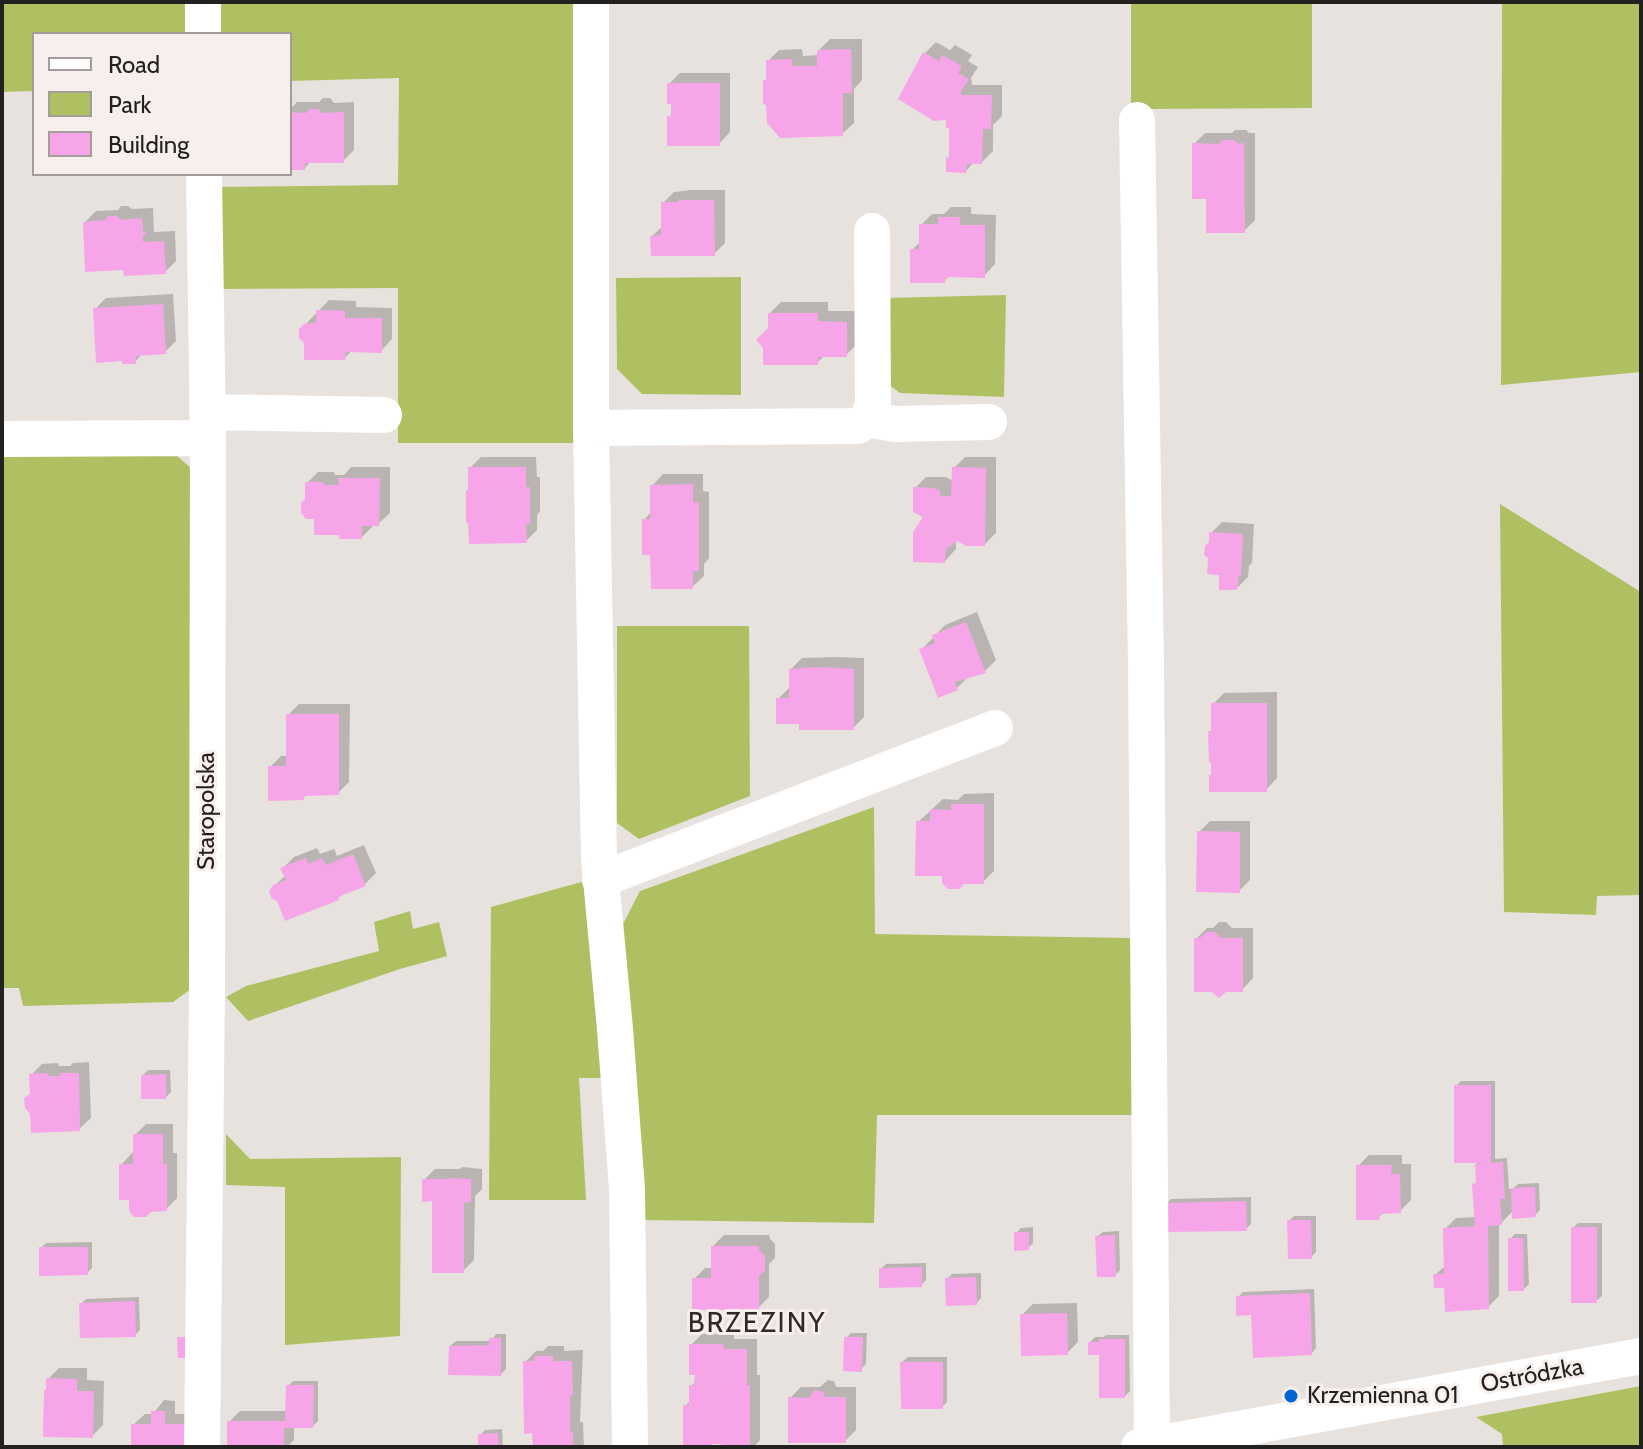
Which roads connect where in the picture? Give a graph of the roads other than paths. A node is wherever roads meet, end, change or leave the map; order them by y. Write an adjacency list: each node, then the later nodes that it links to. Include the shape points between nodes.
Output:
1 (203, 2): 3 (street)
2 (591, 2): 11 (street)
3 (203, 32)
4 (1137, 120): 16 (street, via 1147,681)
5 (204, 176): 10 (street, Staropolska)
6 (872, 231): 8 (street, via 873,402)
7 (384, 415): 10 (street)
8 (868, 419): 9 (street, via 894,424); 11 (street, via 858,426)
9 (989, 422)
10 (208, 425): 12 (street); 17 (street, Staropolska)
11 (591, 428): 14 (street)
12 (2, 439)
13 (995, 728): 14 (street)
14 (600, 880): 18 (street, via 627,1189)
15 (1641, 1356): 16 (street, Ostródzka)
16 (1146, 1446)
17 (202, 1447)
18 (630, 1447)

